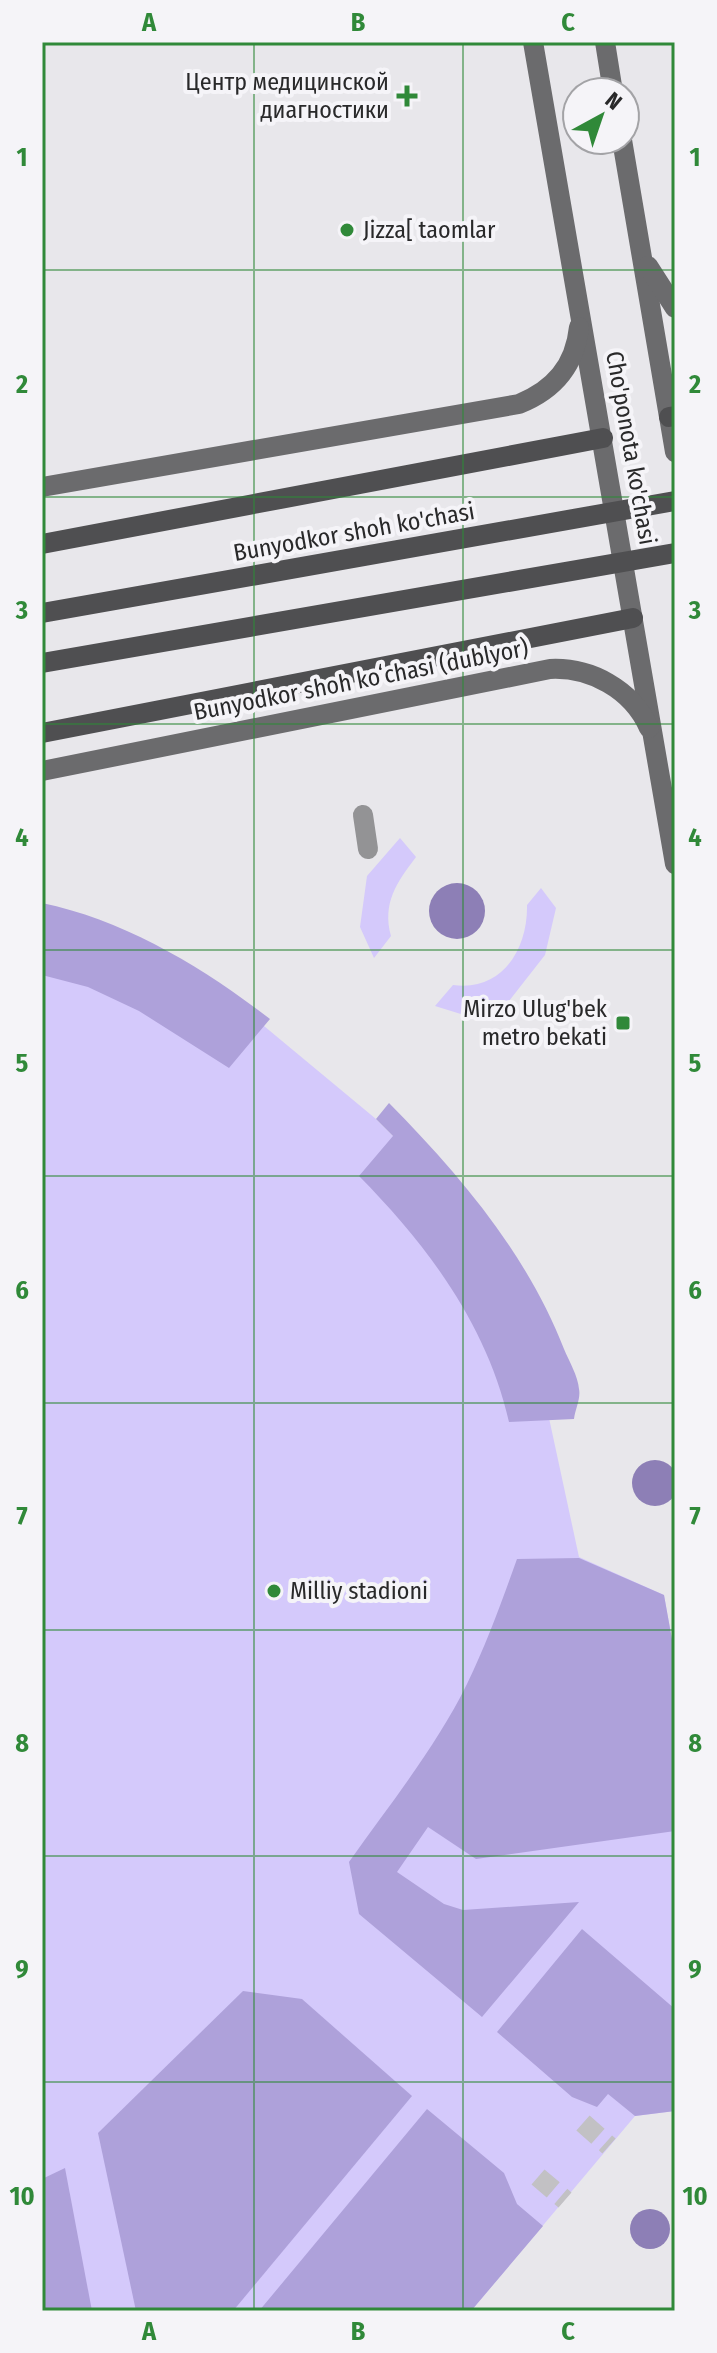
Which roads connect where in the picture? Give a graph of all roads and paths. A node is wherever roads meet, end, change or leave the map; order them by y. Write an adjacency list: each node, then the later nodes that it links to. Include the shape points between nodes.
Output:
1 (533, 42): 6 (street, Cho'ponota ko'chasi)
2 (605, 42): 3 (street)
3 (610, 76)
4 (625, 156): 5 (street, Cho'ponota ko'chasi)
5 (641, 252): 7 (street); 8 (street, Cho'ponota ko'chasi)
6 (580, 303): 9 (street, Cho'ponota ko'chasi); 11 (street, via 578,336 563,371 541,395 519,404)
7 (675, 308)
8 (672, 417): 10 (street, Cho'ponota ko'chasi)
9 (603, 438): 13 (main road); 16 (street, Cho'ponota ko'chasi)
10 (675, 452)
11 (42, 487)
12 (675, 501): 15 (main road, Bunyodkor shoh ko'chasi, bridge)
13 (42, 544)
14 (675, 553): 17 (main road, bridge)
15 (42, 613)
16 (633, 618): 18 (main road); 19 (street, Cho'ponota ko'chasi)
17 (42, 663)
18 (42, 733)
19 (655, 747): 20 (street, Bunyodkor shoh koʻchasi (dublyor), via 647,723 626,696 594,675 564,668); 23 (street, Cho'ponota ko'chasi)
20 (42, 771)
21 (363, 815): 22 (street)
22 (368, 849)
23 (675, 864)

